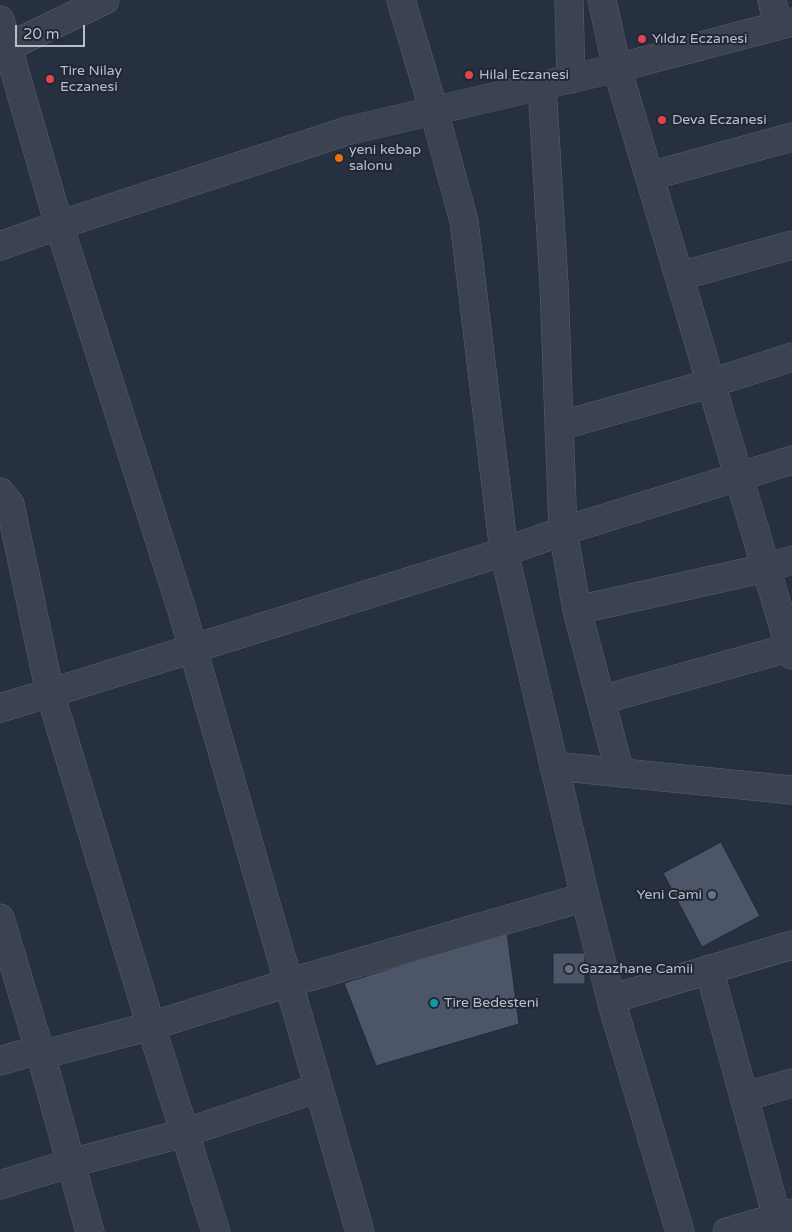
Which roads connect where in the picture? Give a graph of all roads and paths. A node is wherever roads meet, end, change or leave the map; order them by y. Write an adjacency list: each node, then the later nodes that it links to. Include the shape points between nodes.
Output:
1 (105, 0): 7 (street)
2 (401, 0): 11 (street)
3 (569, 0): 9 (street)
4 (602, 0): 8 (street)
5 (781, 16): 8 (street)
6 (0, 20): 7 (street)
7 (4, 48): 14 (street)
8 (617, 68): 9 (street); 13 (street)
9 (571, 79): 10 (street)
10 (542, 86): 11 (street); 20 (street)
11 (434, 111): 14 (street, via 347,131); 25 (street, via 464,221)
12 (792, 137): 13 (street)
13 (650, 176): 17 (street)
14 (59, 225): 16 (street); 29 (street)
15 (792, 245): 17 (street)
16 (0, 246)
17 (680, 276): 19 (street)
18 (792, 357): 19 (street)
19 (712, 383): 20 (street); 22 (street)
20 (560, 426): 24 (street)
21 (792, 460): 22 (street)
22 (739, 477): 24 (street); 27 (street)
23 (0, 492): 31 (street, via 10,504)
24 (563, 531): 25 (street); 28 (street)
25 (504, 552): 29 (street); 34 (street)
26 (792, 560): 27 (street)
27 (766, 568): 28 (street); 30 (street)
28 (577, 610): 32 (street)
29 (193, 649): 31 (street); 41 (street)
30 (791, 650): 32 (street)
31 (50, 693): 33 (street); 43 (street)
32 (600, 700): 35 (street)
33 (0, 708)
34 (554, 766): 35 (street); 37 (street)
35 (620, 773): 36 (street)
36 (792, 790)
37 (585, 897): 41 (street); 42 (street)
38 (0, 918): 44 (street)
39 (792, 945): 40 (street)
40 (709, 969): 42 (street); 48 (street)
41 (288, 983): 43 (street); 47 (street)
42 (611, 999): 56 (street)
43 (151, 1026): 44 (street); 49 (street)
44 (40, 1052): 45 (street); 50 (street)
45 (0, 1061)
46 (792, 1083): 48 (street)
47 (318, 1088): 49 (street); 55 (street)
48 (744, 1097): 52 (street)
49 (184, 1133): 50 (street); 54 (street)
50 (71, 1163): 51 (street); 53 (street)
51 (0, 1185)
52 (783, 1221): 57 (street)
53 (90, 1232)
54 (216, 1232)
55 (360, 1232)
56 (680, 1232)
57 (726, 1232)

